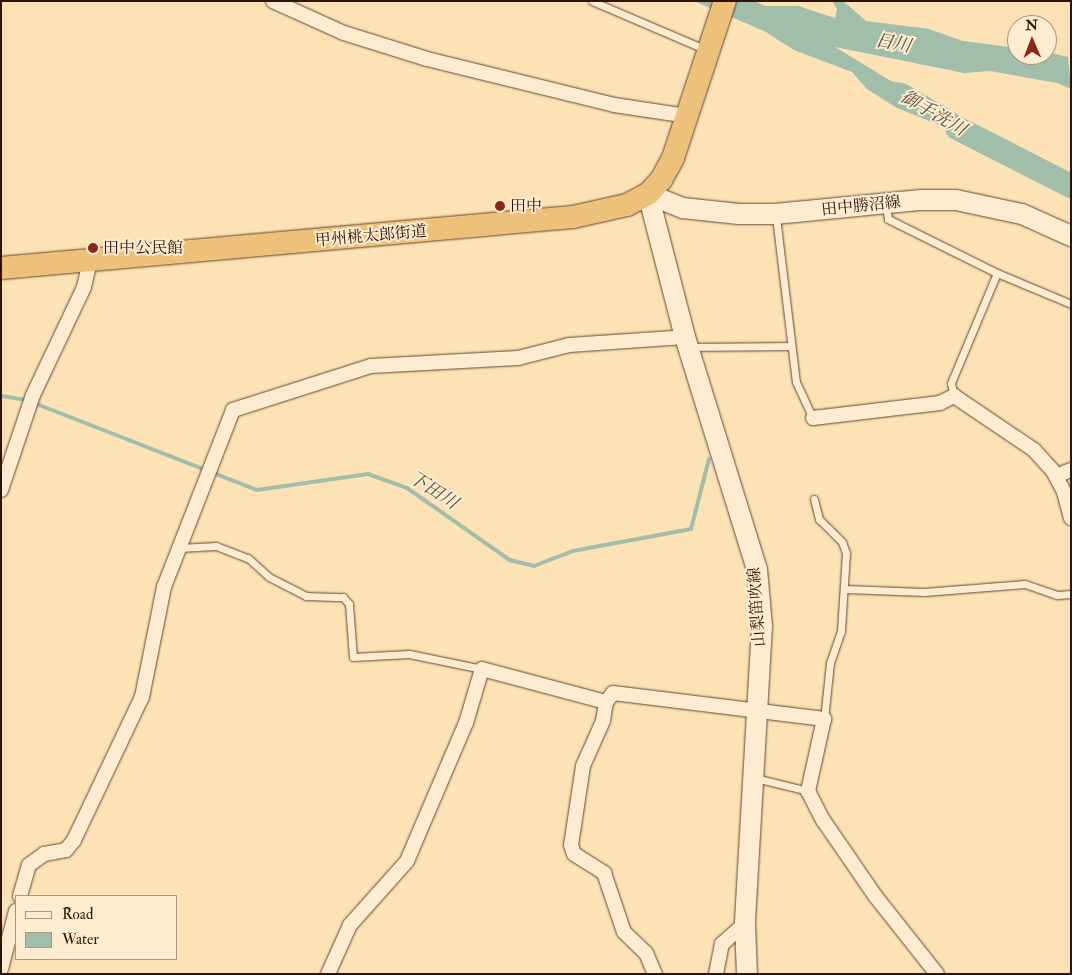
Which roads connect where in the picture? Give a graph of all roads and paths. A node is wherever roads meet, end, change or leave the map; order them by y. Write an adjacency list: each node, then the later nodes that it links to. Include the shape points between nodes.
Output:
1 (273, 1): 5 (street, via 344,33 427,59 614,105)
2 (592, 1): 4 (lane)
3 (725, 1): 4 (highway, 甲州桃太郎街道)
4 (710, 51): 5 (highway, 甲州桃太郎街道)
5 (688, 116): 6 (highway, 甲州桃太郎街道, via 673,158 661,180)
6 (648, 194): 8 (main road, 田中勝沼線, via 683,208 706,212); 10 (highway, 甲州桃太郎街道, via 627,205 573,217); 14 (main road, 山梨笛吹線)
7 (886, 203): 8 (main road, 田中勝沼線); 9 (main road, 田中勝沼線, via 956,200 994,205); 12 (lane, via 888,219)
8 (775, 214): 15 (lane)
9 (1071, 236)
10 (90, 260): 11 (highway, 甲州桃太郎街道); 20 (street, via 84,287 31,401)
11 (1, 268)
12 (997, 273): 13 (lane); 16 (lane, via 951,383)
13 (1071, 304)
14 (687, 342): 15 (lane); 23 (street, via 568,345 518,358 371,366 234,410); 28 (main road, 山梨笛吹線, via 756,569 762,626)
15 (791, 346): 17 (lane, via 796,382)
16 (954, 396): 17 (street, via 940,403); 19 (street, via 1034,450)
17 (813, 418)
18 (1071, 470): 19 (street)
19 (1056, 476): 22 (street)
20 (1, 490)
21 (814, 499): 24 (lane, via 819,519 842,542 846,554)
22 (1071, 518)
23 (179, 548): 26 (lane, via 216,546 248,558 269,577 306,596 343,597 349,604 353,657 409,654); 32 (street, via 164,587 142,697 74,840 66,850 44,854 28,865)
24 (845, 589): 25 (lane, via 924,592 1025,584 1058,595); 29 (lane, via 841,632 830,663)
25 (1071, 594)
26 (482, 669): 27 (street); 37 (street, via 466,723 407,861 350,925)
27 (606, 702): 28 (street, via 613,692); 38 (street, via 603,721 583,766 570,846 574,854 604,873 624,932 646,953)
28 (757, 712): 29 (street); 30 (main road, 山梨笛吹線)
29 (824, 719): 31 (street)
30 (753, 778): 31 (lane); 34 (main road, 山梨笛吹線)
31 (808, 792): 41 (street, via 823,820 876,897)
32 (20, 895)
33 (15, 914): 35 (street)
34 (745, 922): 39 (street, via 722,944); 40 (main road, 山梨笛吹線)
35 (3, 951): 36 (street)
36 (1, 969)
37 (328, 974)
38 (655, 974)
39 (716, 974)
40 (746, 974)
41 (937, 974)

